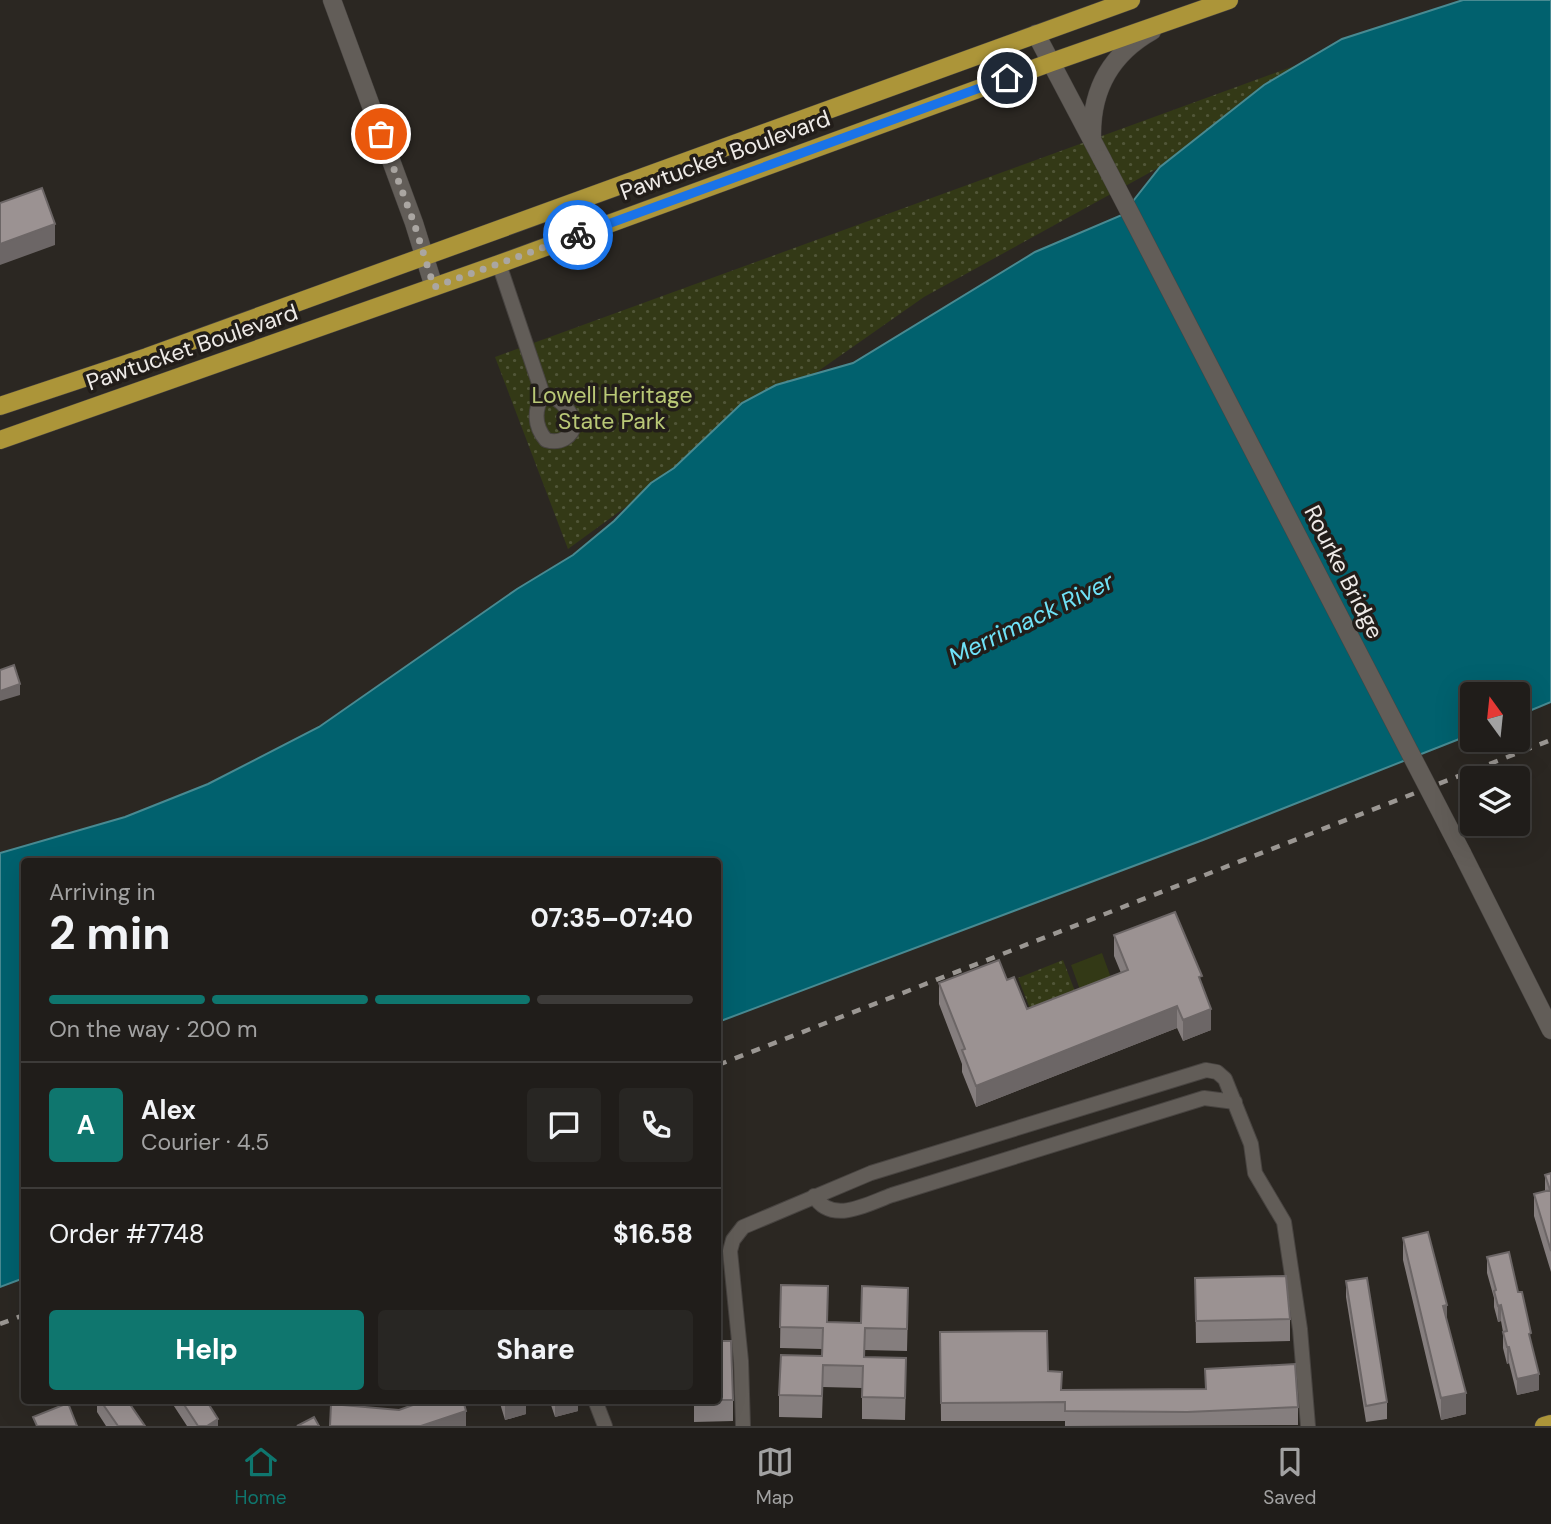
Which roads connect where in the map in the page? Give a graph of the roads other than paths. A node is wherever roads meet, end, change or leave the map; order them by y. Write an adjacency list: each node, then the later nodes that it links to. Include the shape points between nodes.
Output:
1 (332, 0): 8 (main road)
2 (1131, 0): 5 (main road, Pawtucket Boulevard)
3 (1229, 0): 4 (main road, Pawtucket Boulevard)
4 (1184, 16): 6 (main road, Pawtucket Boulevard); 7 (main road, Rourke Bridge, via 1123,51 1095,97)
5 (1037, 34): 6 (main road, Rourke Bridge); 8 (main road, Pawtucket Boulevard)
6 (1052, 61): 7 (main road, Rourke Bridge); 9 (main road, Pawtucket Boulevard)
7 (1092, 137): 14 (main road, Rourke Bridge, bridge)
8 (423, 257): 10 (main road); 12 (main road, Pawtucket Boulevard)
9 (499, 264): 10 (main road, Pawtucket Boulevard); 11 (street)
10 (434, 287): 13 (main road, Pawtucket Boulevard)
11 (543, 395)
12 (0, 406)
13 (0, 440)
14 (1551, 1030)
15 (1235, 1102): 16 (street, via 1204,1098 853,1210 829,1210); 16 (street, via 1217,1072 1197,1071 871,1173); 21 (street, via 1251,1144 1255,1173 1284,1223)
16 (814, 1196): 20 (street, via 743,1227 733,1240 730,1251)
17 (597, 1404): 19 (street)
18 (1551, 1424): 22 (main road)
19 (605, 1426)
20 (743, 1426)
21 (1308, 1426)
22 (1544, 1426)

